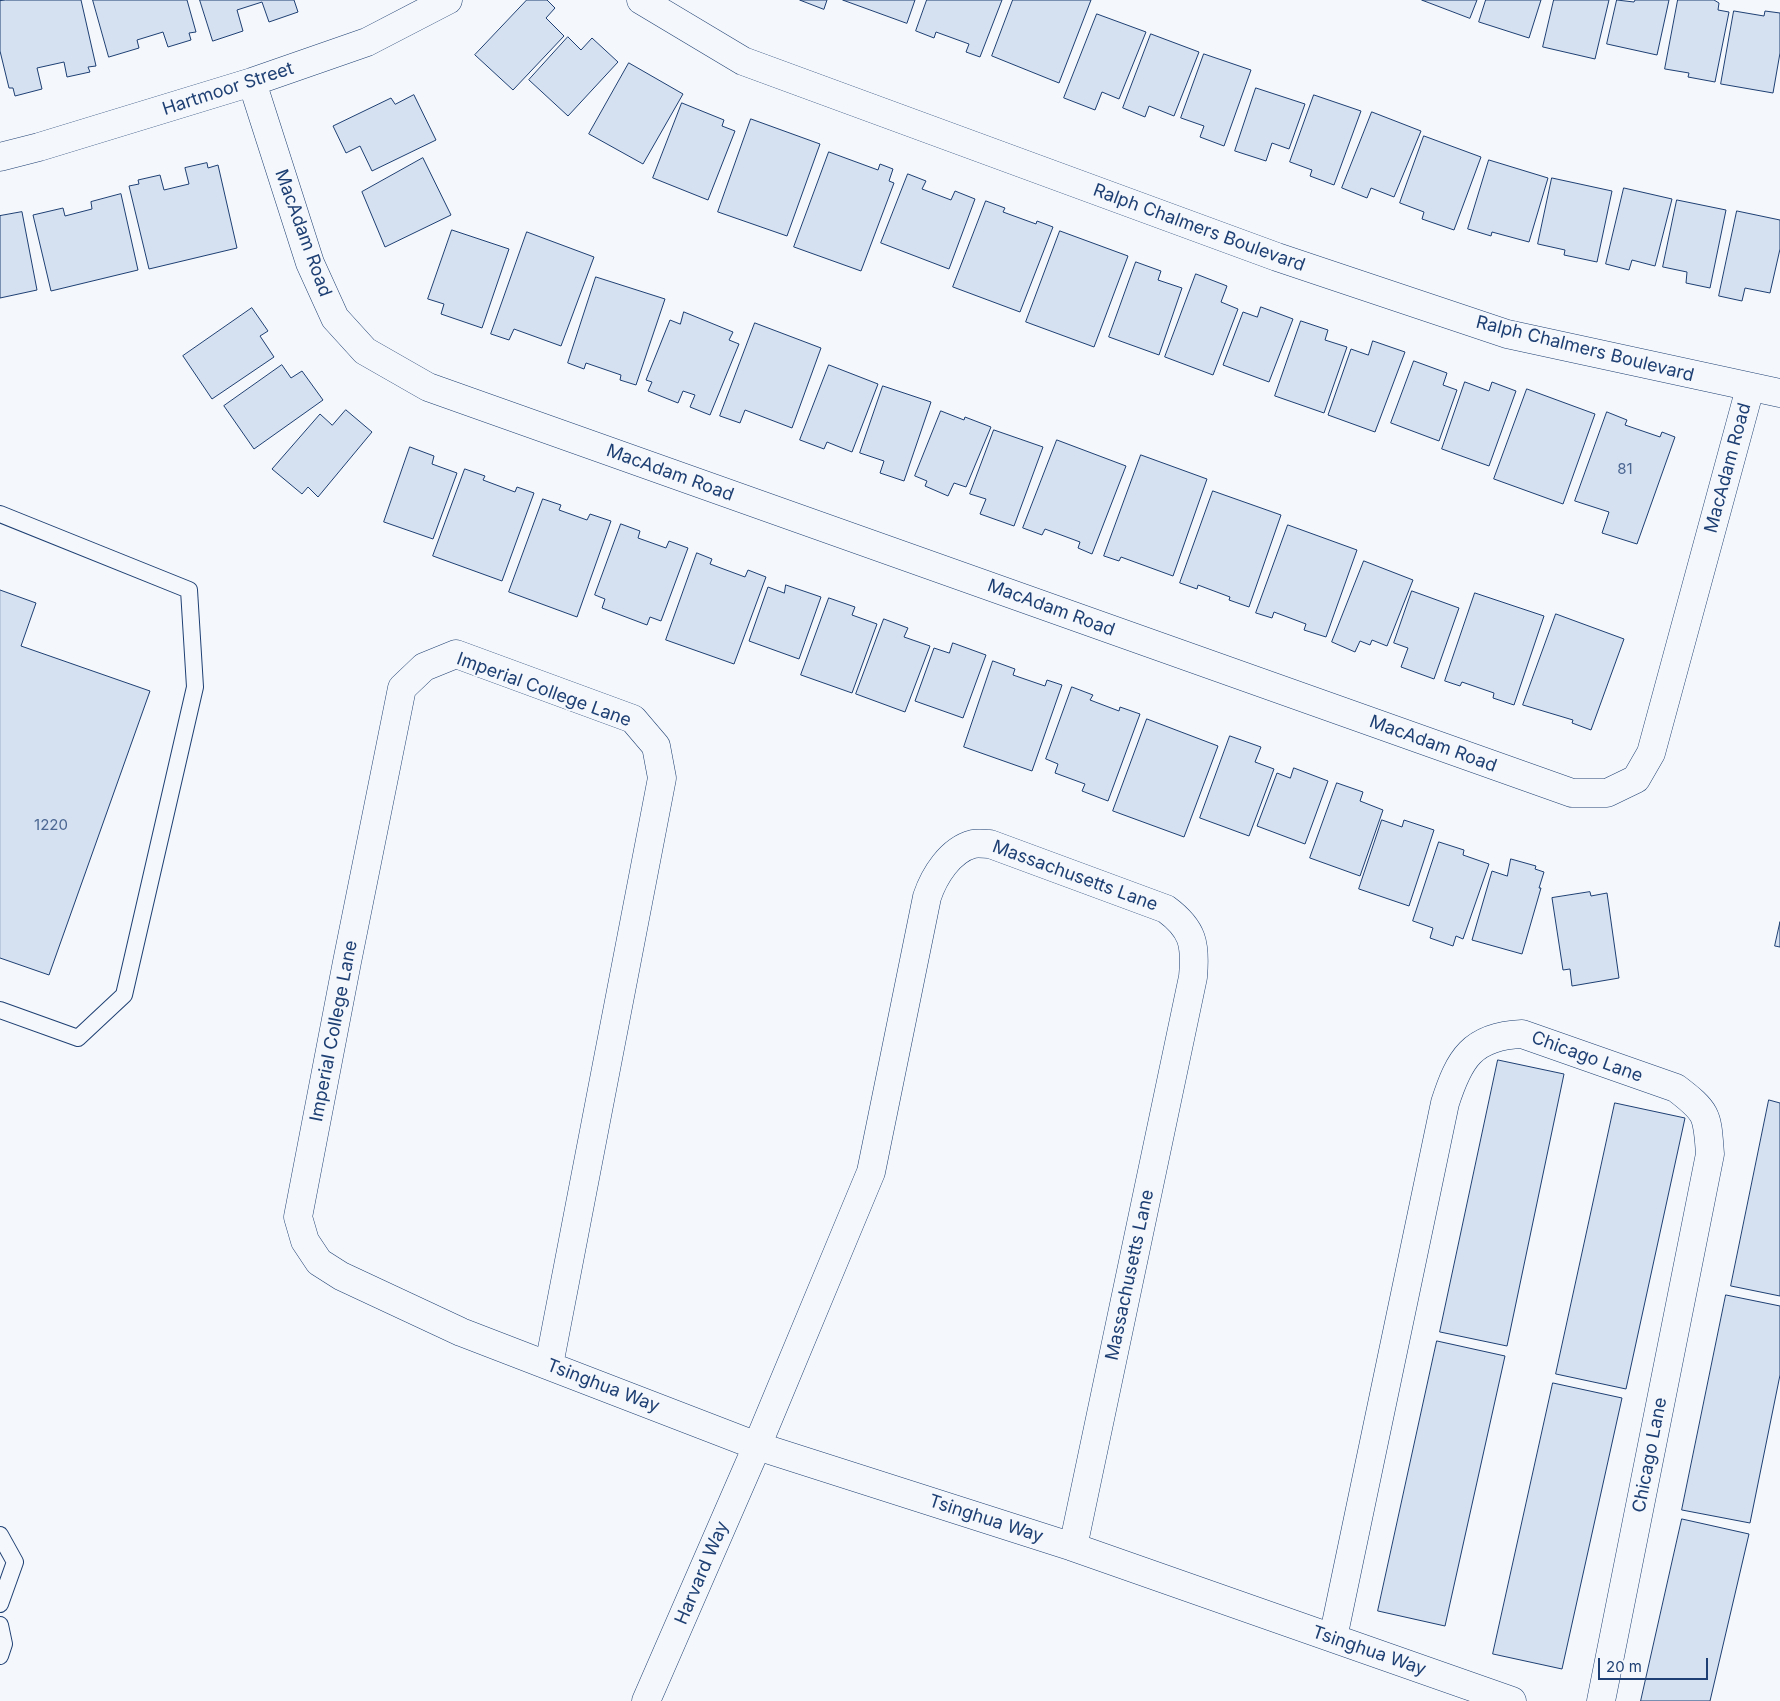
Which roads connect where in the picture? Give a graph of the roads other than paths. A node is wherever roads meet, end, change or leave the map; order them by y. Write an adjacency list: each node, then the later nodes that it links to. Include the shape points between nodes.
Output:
1 (448, 0): 3 (street, Hartmoor Street, via 367,42)
2 (641, 0): 5 (street, Ralph Chalmers Boulevard, via 743,61 1277,257 1506,334)
3 (252, 82): 4 (street, Hartmoor Street); 5 (street, MacAdam Road, via 310,263 334,318 365,351 428,387 1572,793 1607,793 1636,780 1651,753)
4 (0, 157)
5 (1750, 388): 6 (street, Ralph Chalmers Boulevard)
6 (1780, 393)
7 (0, 514): 8 (lane, via 189,590 195,686 124,995 78,1038)
8 (0, 1010)
9 (461, 1332): 10 (street, Tsinghua Way); 10 (street, Imperial College Lane, via 341,1276 319,1262 305,1242 298,1217 402,688 424,666 456,654 633,719 656,746 662,778)
10 (549, 1364): 11 (street, Tsinghua Way)
11 (757, 1446): 13 (street, Tsinghua Way); 13 (street, Massachusetts Lane, via 870,1172 933,880 944,864 958,853 973,844 990,844 1166,909 1180,920 1194,945 1193,977); 18 (street, Harvard Way)
12 (0, 1535): 14 (lane, via 15,1562)
13 (1073, 1547): 16 (street, Tsinghua Way)
14 (0, 1604)
15 (0, 1625): 17 (lane, via 4,1644)
16 (1333, 1638): 19 (street, Tsinghua Way); 20 (street, Chicago Lane, via 1445,1104 1454,1075 1468,1054 1484,1041 1500,1035 1522,1034 1676,1088 1707,1118 1710,1154)
17 (0, 1656)
18 (646, 1701)
19 (1512, 1701)
20 (1601, 1701)

